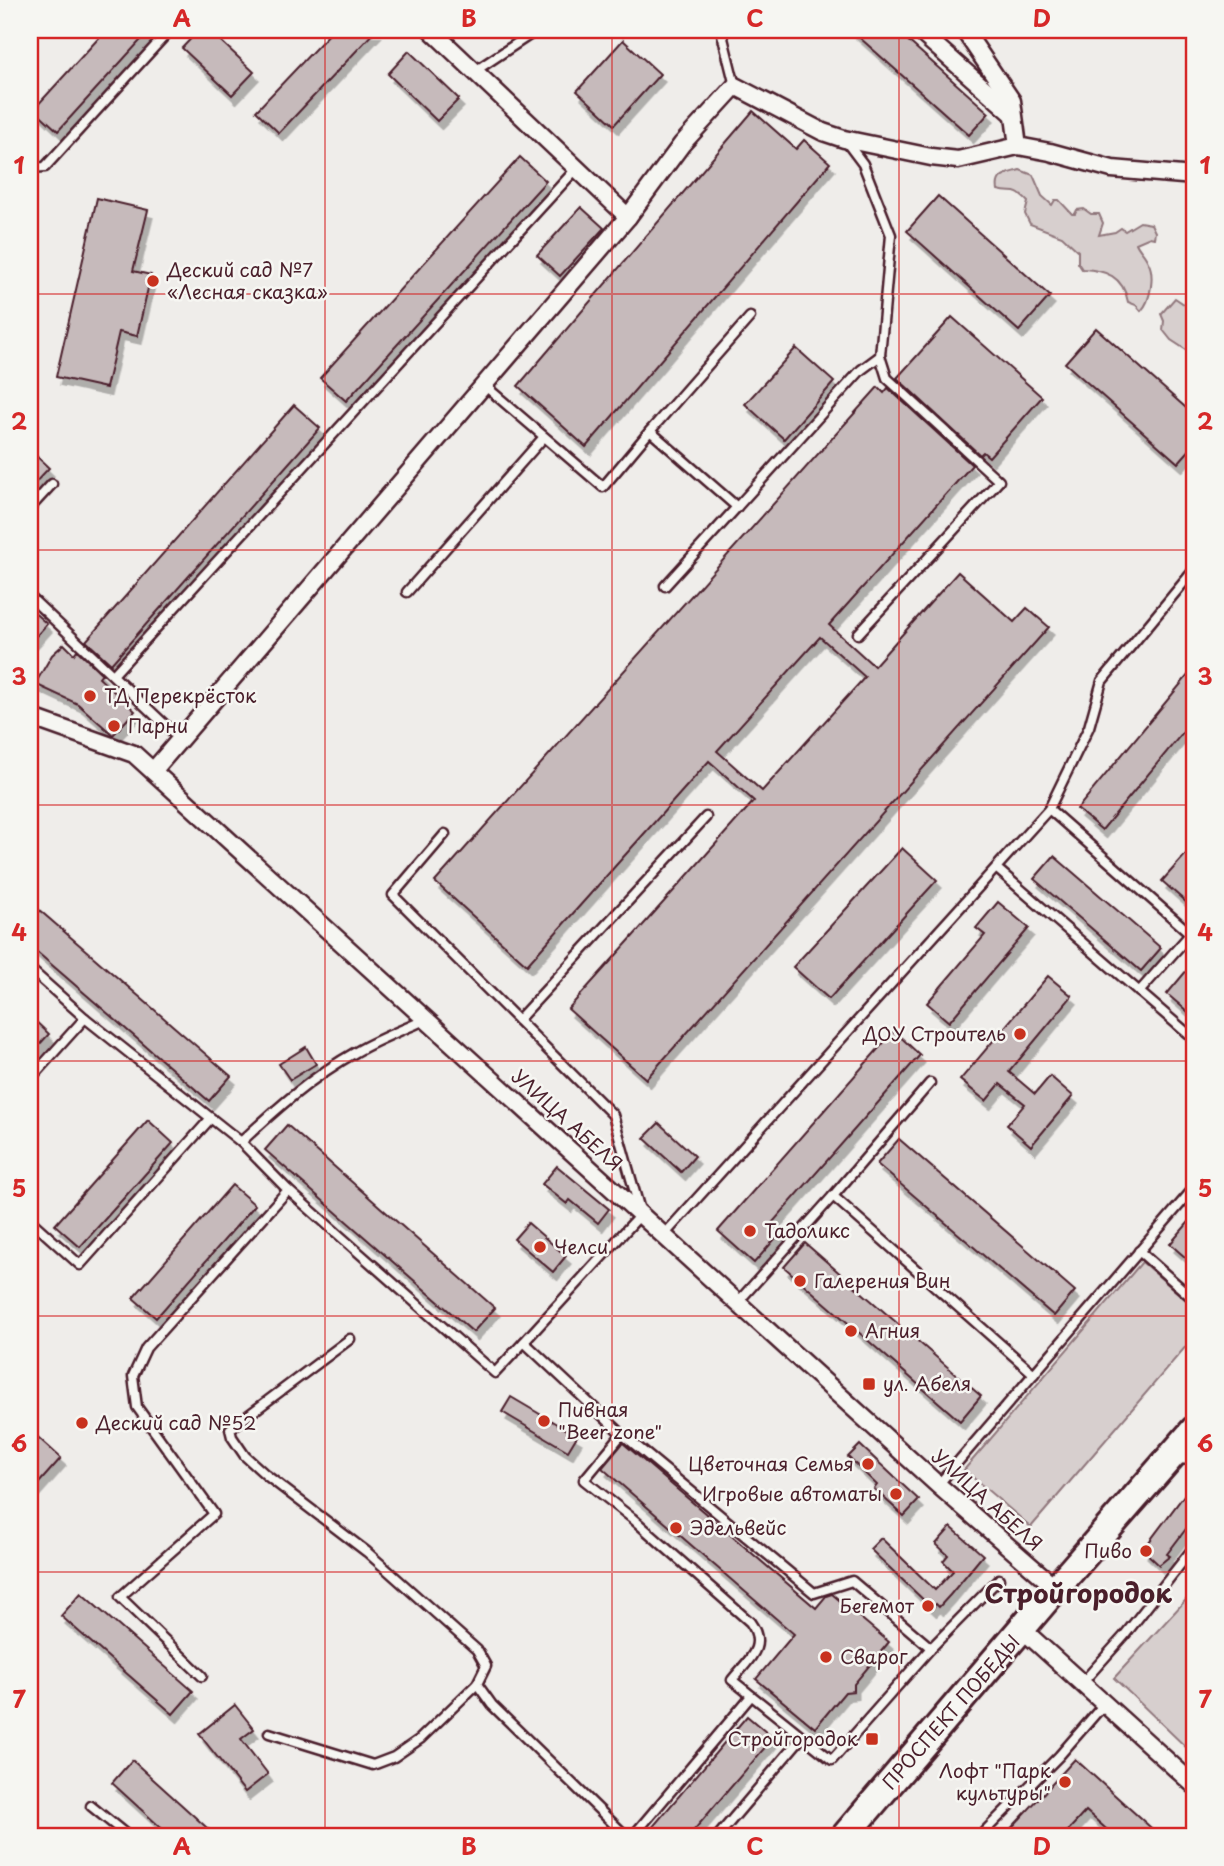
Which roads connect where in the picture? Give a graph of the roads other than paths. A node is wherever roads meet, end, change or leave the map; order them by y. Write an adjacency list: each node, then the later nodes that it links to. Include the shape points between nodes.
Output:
1 (170, 30): 12 (lane, via 45,167)
2 (431, 30): 7 (street)
3 (537, 30): 7 (lane)
4 (720, 30): 8 (lane)
5 (918, 30): 9 (street)
6 (964, 30): 9 (street, via 1012,101)
7 (475, 71): 13 (street)
8 (735, 86): 10 (street); 15 (street, via 682,144)
9 (1013, 114): 11 (street)
10 (844, 139): 11 (street, via 958,160); 17 (lane, via 863,164 891,235)
11 (1017, 146): 14 (street, via 1112,170)
12 (30, 168)
13 (577, 168): 15 (street); 29 (lane)
14 (1194, 176)
15 (628, 217): 18 (street)
16 (750, 317): 19 (lane)
17 (880, 356): 22 (lane, via 861,370); 28 (lane, via 887,378 999,481)
18 (484, 385): 20 (lane); 31 (street)
19 (650, 431): 20 (lane, via 603,487); 22 (lane)
20 (544, 437): 26 (lane)
21 (52, 484): 23 (lane)
22 (737, 507): 25 (lane)
23 (30, 508)
24 (1194, 570): 33 (lane, via 1102,681 1089,727)
25 (665, 586)
26 (407, 592)
27 (30, 597): 29 (lane)
28 (858, 634)
29 (113, 675): 31 (lane)
30 (30, 717): 32 (street, УЛИЦА АБЕЛЯ, via 134,754)
31 (180, 738): 32 (street)
32 (153, 771): 41 (street, УЛИЦА АБЕЛЯ)
33 (1049, 809): 36 (lane); 37 (lane)
34 (706, 817): 42 (lane)
35 (445, 834): 42 (lane, via 393,895)
36 (996, 869): 39 (lane); 53 (lane)
37 (1192, 932): 39 (lane)
38 (30, 970): 40 (lane)
39 (1139, 992): 43 (lane)
40 (85, 1017): 44 (lane); 46 (lane)
41 (425, 1020): 47 (lane, via 329,1069); 51 (street, УЛИЦА АБЕЛЯ)
42 (518, 1020): 51 (lane, via 613,1115)
43 (1194, 1039)
44 (30, 1079)
45 (930, 1083): 50 (lane)
46 (211, 1118): 47 (lane); 52 (lane, via 80,1265)
47 (241, 1142): 49 (lane)
48 (1194, 1188): 54 (lane)
49 (288, 1190): 58 (lane, via 495,1373); 69 (lane, via 146,1348 133,1376 137,1408 214,1514 120,1597)
50 (832, 1196): 56 (lane); 59 (lane)
51 (641, 1214): 53 (street, УЛИЦА АБЕЛЯ); 58 (lane)
52 (30, 1220)
53 (664, 1235): 56 (street, УЛИЦА АБЕЛЯ)
54 (1139, 1251): 55 (lane, via 1189,1295); 59 (lane)
55 (1194, 1289)
56 (738, 1302): 63 (street, УЛИЦА АБЕЛЯ)
57 (350, 1339): 71 (lane, via 230,1429 232,1437 266,1475 367,1552 477,1650 486,1666)
58 (524, 1342): 61 (lane)
59 (1034, 1374): 63 (lane)
60 (1194, 1430): 62 (main road, ПРОСПЕКТ ПОБЕДЫ)
61 (622, 1434): 68 (lane, via 814,1593 852,1581); 72 (lane, via 584,1480 750,1622 758,1645 732,1680)
62 (1182, 1460): 66 (main road, ПРОСПЕКТ ПОБЕДЫ)
63 (938, 1485): 66 (street, УЛИЦА АБЕЛЯ)
64 (1194, 1547): 70 (lane)
65 (999, 1579): 68 (lane)
66 (1056, 1588): 67 (main road, ПРОСПЕКТ ПОБЕДЫ)
67 (1022, 1629): 70 (street); 83 (main road, ПРОСПЕКТ ПОБЕДЫ)
68 (930, 1648): 75 (lane, via 832,1760)
69 (202, 1676)
70 (1082, 1683): 73 (street)
71 (477, 1684): 74 (lane, via 420,1739 373,1765); 80 (lane, via 492,1705)
72 (751, 1696): 75 (lane); 81 (lane)
73 (1105, 1703): 76 (street); 84 (lane)
74 (269, 1733)
75 (802, 1737): 82 (lane)
76 (1194, 1785)
77 (91, 1806): 79 (lane)
78 (1194, 1828): 85 (lane)
79 (128, 1836)
80 (626, 1836)
81 (633, 1836)
82 (718, 1836)
83 (845, 1836)
84 (980, 1836)
85 (1192, 1836)

